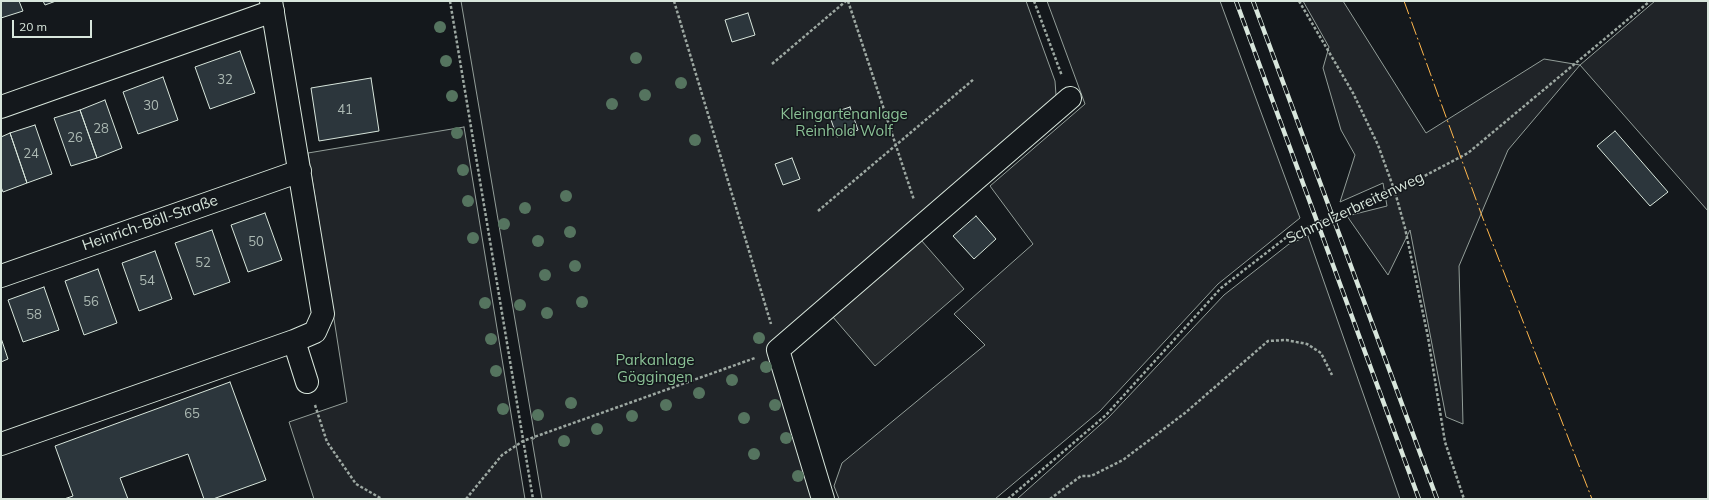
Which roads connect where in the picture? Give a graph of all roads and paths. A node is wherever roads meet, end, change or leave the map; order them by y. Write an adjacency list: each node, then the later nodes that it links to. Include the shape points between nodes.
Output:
1 (450, 1): 22 (path)
2 (674, 1): 19 (path)
3 (847, 1): 8 (path); 12 (path)
4 (1034, 1): 10 (path)
5 (1299, 1): 14 (path, via 1353,93 1378,145)
6 (1650, 1): 14 (path, Schmelzerbreitenweg, via 1468,153)
7 (272, 6): 11 (street); 13 (street)
8 (772, 64)
9 (974, 78): 12 (path)
10 (1070, 98): 16 (street)
11 (1, 107)
12 (895, 145): 15 (path); 16 (path)
13 (300, 171): 17 (street, Heinrich-Böll-Straße); 18 (street, via 323,314 315,332)
14 (1395, 192): 28 (path, Schmelzerbreitenweg, via 1288,236 1221,288 1106,415); 30 (path, via 1425,322 1445,442)
15 (818, 210)
16 (922, 226): 19 (street)
17 (1, 276)
18 (294, 341): 21 (street); 23 (street)
19 (778, 350): 22 (path); 27 (street)
20 (1332, 375): 29 (path, via 1321,353 1307,344 1286,340 1268,341 1185,414 1124,460 1091,476 1081,476)
21 (307, 382): 24 (path, via 327,442 356,484)
22 (523, 441): 25 (path, via 502,455); 26 (path)
23 (1, 444)
24 (382, 499)
25 (466, 499)
26 (533, 499)
27 (823, 499)
28 (1008, 499)
29 (1050, 499)
30 (1464, 499)

